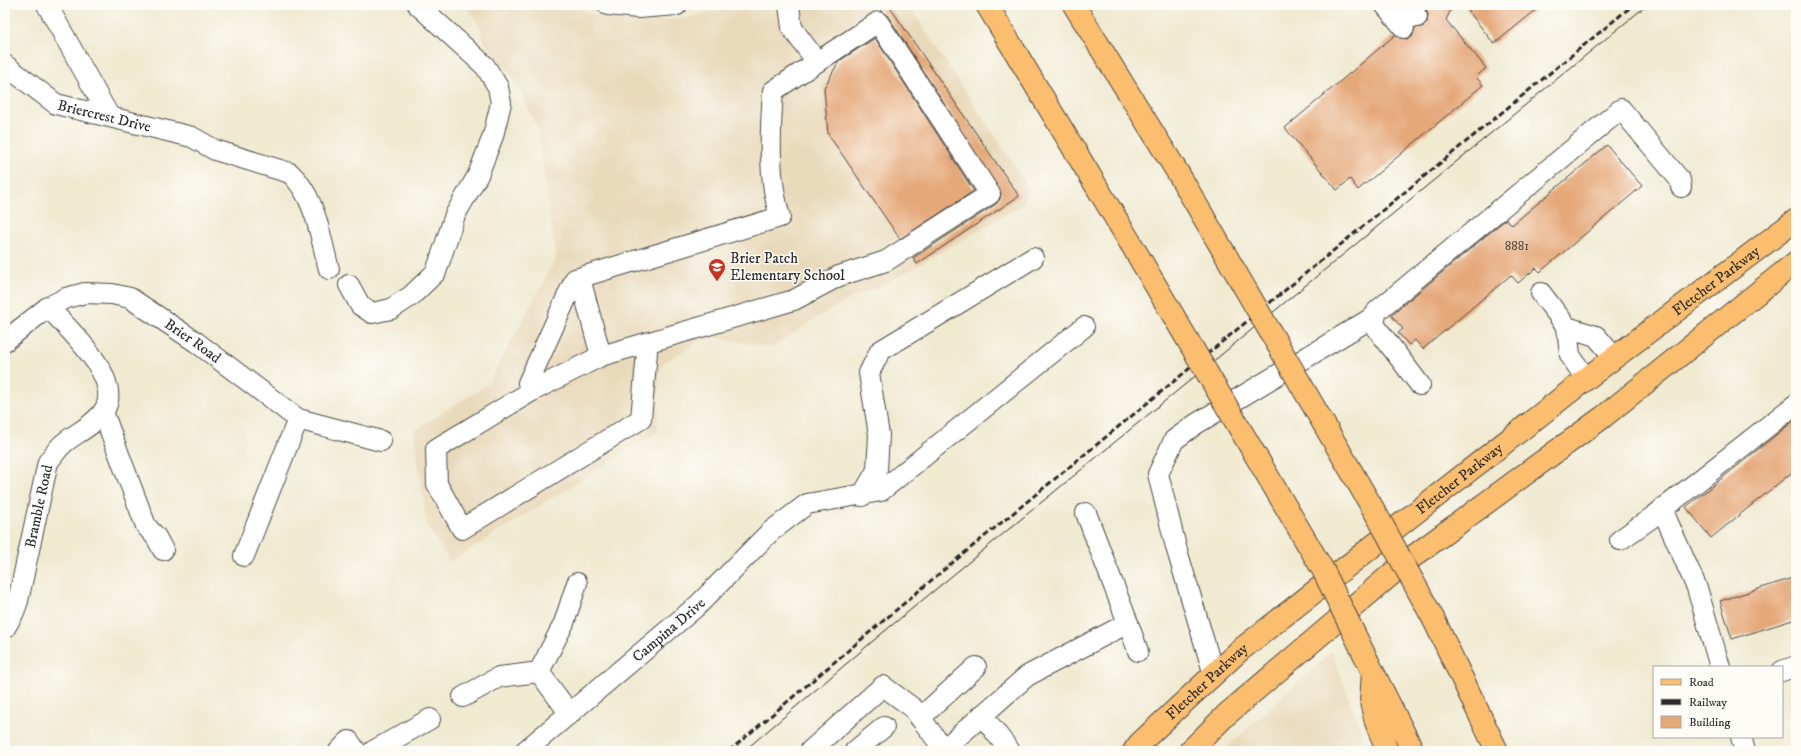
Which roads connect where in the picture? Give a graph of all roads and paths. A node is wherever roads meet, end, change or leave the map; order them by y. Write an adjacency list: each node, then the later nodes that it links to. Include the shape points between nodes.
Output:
1 (47, 5): 15 (street)
2 (418, 5): 22 (street, via 486,66 498,87 501,103 494,136 478,175 456,215 436,272 411,296 391,309 372,312 360,305)
3 (608, 5): 4 (street, via 638,8)
4 (677, 5)
5 (789, 5): 13 (street, via 792,28)
6 (987, 5): 49 (main road, bridge, via 1323,570)
7 (1074, 5): 12 (main road)
8 (1080, 5): 12 (main road)
9 (1385, 5): 11 (street)
10 (1395, 5): 11 (street)
11 (1410, 18)
12 (1097, 42): 73 (main road, bridge, via 1178,173 1379,519 1434,620)
13 (817, 62): 21 (street, via 773,91 770,140 775,202 780,217); 29 (street, via 878,22 990,194 886,261 839,276 794,300)
14 (5, 65): 15 (street, Briercrest Drive, via 56,104)
15 (109, 116): 20 (street, Briercrest Drive, via 192,137 216,150 290,173 309,195)
16 (1681, 187): 25 (street, via 1680,180 1621,109 1377,311)
17 (1796, 220): 31 (main road, Fletcher Parkway)
18 (1033, 258): 39 (street, via 880,351 869,373 879,435 877,470)
19 (1796, 262): 70 (main road, via 1603,417 1407,561 1226,715)
20 (329, 270)
21 (580, 278): 30 (street); 34 (street, via 575,279 528,383)
22 (349, 285)
23 (1541, 293): 27 (street)
24 (48, 308): 28 (street, Brier Road); 36 (street, via 98,363 106,382 108,398); 37 (street, Brier Road, via 66,298 85,293 130,298 196,342)
25 (1375, 316): 33 (street, via 1376,327); 55 (street, via 1196,424 1174,440 1158,474 1176,547)
26 (1084, 327): 39 (street, via 881,491)
27 (1567, 327): 31 (street, via 1596,336); 32 (street, via 1570,355)
28 (5, 341)
29 (646, 343): 30 (street); 34 (street, via 641,419 462,529 438,484 436,449)
30 (601, 356): 34 (street)
31 (1614, 358): 32 (main road, Fletcher Parkway)
32 (1586, 379): 55 (main road, Fletcher Parkway, via 1239,651)
33 (1420, 385)
34 (532, 391)
35 (1796, 404): 40 (street)
36 (103, 412): 43 (street, via 146,526); 47 (street, Bramble Road, via 63,444 48,462 18,601)
37 (298, 419): 38 (street, Brier Road); 44 (street)
38 (381, 441)
39 (862, 496): 57 (street, Campina Drive, via 807,504 770,532 698,605)
40 (1662, 509): 42 (street); 50 (street, via 1698,588)
41 (1086, 513): 46 (street)
42 (1620, 540)
43 (163, 550)
44 (244, 556)
45 (577, 583): 54 (street, via 564,623)
46 (1128, 623): 48 (street); 58 (street, via 1027,676)
47 (5, 628)
48 (1138, 651)
49 (1371, 666): 71 (main road, via 1371,702); 72 (main road)
50 (1720, 666)
51 (1796, 666): 53 (street)
52 (976, 668): 59 (street)
53 (1783, 671)
54 (539, 672): 56 (street, via 499,677); 57 (street)
55 (1214, 675): 69 (main road, Fletcher Parkway)
56 (463, 697)
57 (570, 714): 66 (street, Campina Drive)
58 (982, 715): 64 (street); 68 (street)
59 (920, 718): 63 (street, via 913,708 883,686); 64 (street)
60 (430, 719): 65 (street)
61 (884, 728): 67 (street)
62 (1741, 738): 74 (street)
63 (813, 750)
64 (944, 750)
65 (373, 751)
66 (525, 751)
67 (855, 751)
68 (1010, 751)
69 (1134, 751)
70 (1190, 751)
71 (1387, 751)
72 (1413, 751)
73 (1497, 751)
74 (1745, 751)

